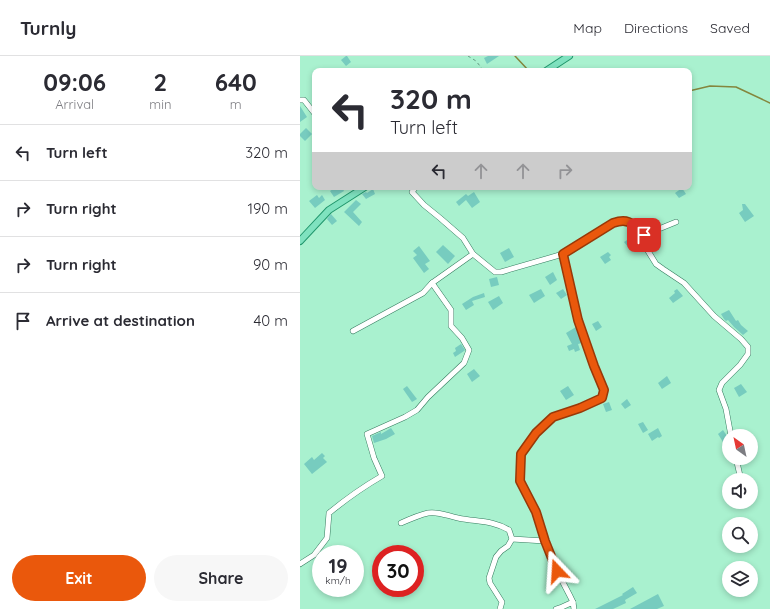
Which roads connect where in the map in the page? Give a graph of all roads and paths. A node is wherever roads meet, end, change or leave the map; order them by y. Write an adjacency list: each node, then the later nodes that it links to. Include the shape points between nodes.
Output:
1 (468, 56): 3 (path)
2 (569, 56): 4 (main road)
3 (482, 68)
4 (551, 68)
5 (300, 100): 6 (street, via 304,100)
6 (312, 110)
7 (360, 190): 11 (main road, via 329,210)
8 (414, 190): 12 (street, via 412,192 424,205 463,238)
9 (676, 222): 10 (street)
10 (644, 235): 13 (street, via 631,223 622,220); 16 (street, via 648,251 656,264 684,282 714,316 748,347 748,354 722,383 719,390)
11 (300, 241)
12 (473, 254): 13 (street, via 495,272); 14 (street)
13 (563, 254): 19 (street, via 578,320 604,390 602,398 553,417 536,433 521,454 520,481 536,512)
14 (432, 283): 15 (street, via 423,293); 20 (street, via 451,310 452,326 469,350 464,363 417,410 367,434 382,476 344,500 329,513 327,538 314,555)
15 (354, 331)
16 (730, 429)
17 (402, 522): 18 (street, via 428,513 441,513 503,527 509,530)
18 (512, 539): 19 (street); 22 (street, via 496,557 489,578 502,602)
19 (545, 541): 21 (street)
20 (300, 564)
21 (572, 602): 23 (street); 24 (street)
22 (500, 609)
23 (556, 609)
24 (574, 609)

